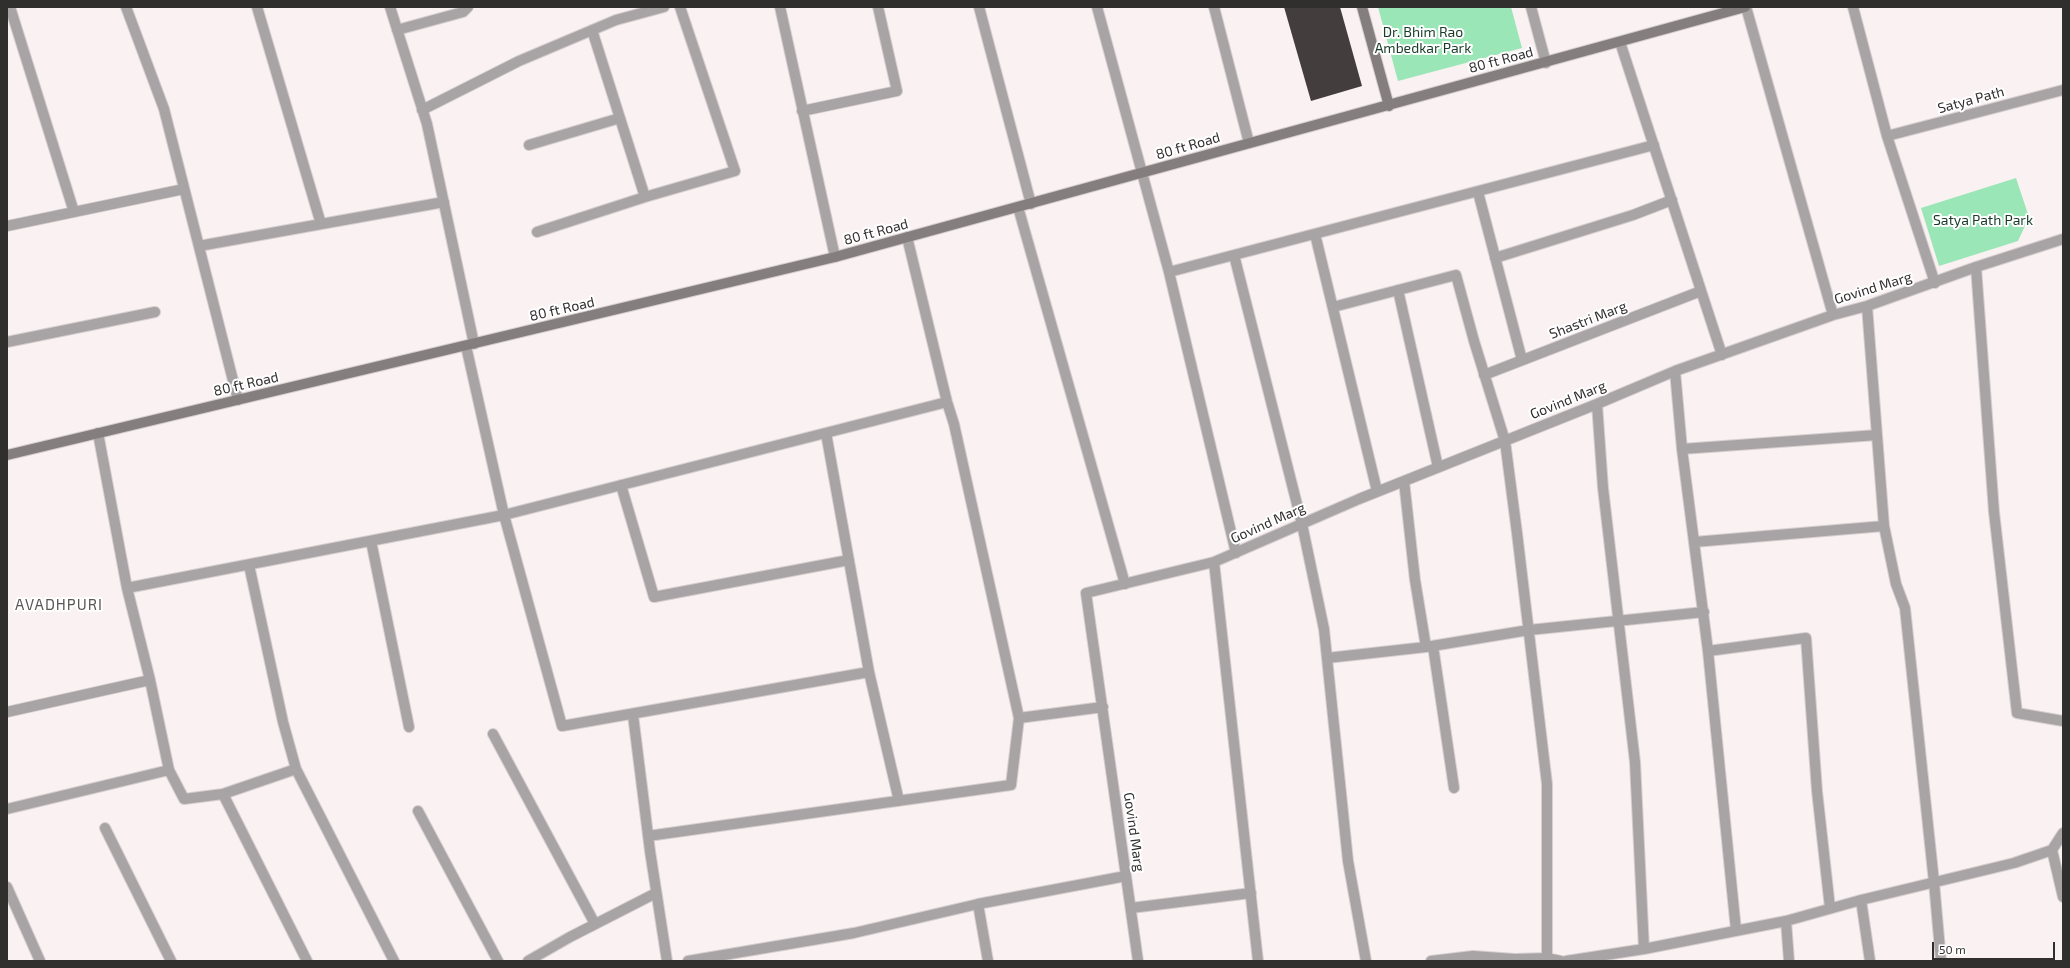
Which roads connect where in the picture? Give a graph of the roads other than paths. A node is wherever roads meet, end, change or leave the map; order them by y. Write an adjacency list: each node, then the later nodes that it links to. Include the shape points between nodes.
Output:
1 (10, 7): 38 (street)
2 (126, 7): 31 (street, via 164,109)
3 (257, 7): 39 (street)
4 (390, 7): 17 (street)
5 (468, 7): 17 (street, via 463,12)
6 (664, 7): 18 (street, via 616,20)
7 (680, 7): 33 (street, via 735,171)
8 (780, 7): 24 (street)
9 (878, 7): 24 (street, via 897,91)
10 (979, 7): 36 (street)
11 (1098, 7): 30 (street)
12 (1214, 7): 27 (street)
13 (1362, 7): 22 (street)
14 (1531, 7): 20 (street)
15 (1746, 7): 19 (street, 80 ft Road); 57 (street)
16 (1853, 7): 26 (street)
17 (397, 30): 23 (street)
18 (592, 30): 23 (street, via 518,60); 25 (street)
19 (1620, 42): 20 (street, 80 ft Road); 29 (street)
20 (1546, 62): 22 (street, 80 ft Road)
21 (2063, 90): 26 (street, Satya Path)
22 (1388, 106): 27 (street, 80 ft Road)
23 (422, 110): 35 (street)
24 (802, 111): 47 (street)
25 (620, 118): 28 (street); 33 (street)
26 (1887, 136): 51 (street)
27 (1249, 143): 30 (street, 80 ft Road)
28 (529, 145)
29 (1654, 146): 32 (street); 34 (street)
30 (1142, 174): 36 (street, 80 ft Road); 50 (street)
31 (184, 189): 38 (street); 45 (street)
32 (1478, 192): 42 (street); 48 (street)
33 (645, 197): 41 (street)
34 (1672, 200): 48 (street, via 1633,215); 53 (street)
35 (444, 202): 39 (street); 59 (street)
36 (1031, 204): 37 (street, 80 ft Road)
37 (1018, 207): 43 (street, 80 ft Road); 86 (street)
38 (74, 212): 40 (street)
39 (321, 224): 45 (street)
40 (7, 226)
41 (537, 232)
42 (1314, 234): 46 (street); 55 (street)
43 (907, 238): 47 (street, 80 ft Road); 65 (street)
44 (2063, 239): 49 (street, Govind Marg)
45 (199, 246): 64 (street)
46 (1234, 255): 50 (street); 78 (street)
47 (835, 258): 59 (street, 80 ft Road)
48 (1495, 258): 61 (street)
49 (1976, 267): 51 (street, Govind Marg); 100 (street, via 1994,512 2017,713)
50 (1168, 272): 82 (street)
51 (1935, 282): 54 (street, Govind Marg)
52 (1398, 290): 55 (street); 63 (street, via 1456,275); 73 (street)
53 (1701, 291): 60 (street); 61 (street, Shastri Marg)
54 (1867, 306): 57 (street, Govind Marg); 69 (street)
55 (1333, 307): 76 (street)
56 (156, 312): 58 (street)
57 (1833, 315): 60 (street, Govind Marg)
58 (7, 342)
59 (470, 345): 64 (street, 80 ft Road); 77 (street)
60 (1722, 355): 62 (street, Govind Marg)
61 (1522, 360): 63 (street, Shastri Marg)
62 (1675, 371): 66 (street, Govind Marg); 71 (street)
63 (1484, 375): 70 (street)
64 (238, 400): 67 (street, 80 ft Road)
65 (947, 402): 68 (street); 99 (street)
66 (1597, 404): 70 (street, Govind Marg); 89 (street, via 1603,488)
67 (98, 433): 72 (street, 80 ft Road); 87 (street)
68 (826, 433): 75 (street); 83 (street)
69 (1877, 435): 71 (street); 79 (street)
70 (1505, 441): 73 (street, Govind Marg); 90 (street)
71 (1682, 448): 81 (street)
72 (7, 455)
73 (1438, 467): 74 (street, Govind Marg)
74 (1404, 481): 76 (street, Govind Marg); 91 (street, via 1415,580)
75 (621, 485): 77 (street); 83 (street, via 654,597)
76 (1378, 491): 78 (street, Govind Marg)
77 (504, 515): 80 (street); 98 (street, via 562,726)
78 (1302, 524): 82 (street, Govind Marg); 93 (street, via 1324,629)
79 (1884, 526): 81 (street); 115 (street, via 1896,584 1905,608)
80 (371, 541): 85 (street); 101 (street)
81 (1694, 542): 88 (street)
82 (1236, 553): 84 (street, Govind Marg)
83 (849, 560): 94 (street)
84 (1214, 562): 86 (street, Govind Marg); 118 (street)
85 (249, 565): 87 (street); 103 (street, via 283,722)
86 (1125, 584): 96 (street, Govind Marg, via 1086,593)
87 (127, 588): 95 (street)
88 (1704, 612): 89 (street); 92 (street)
89 (1618, 621): 90 (street); 127 (street, via 1635,762)
90 (1529, 630): 91 (street); 128 (street, via 1547,784)
91 (1429, 647): 93 (street); 105 (street)
92 (1708, 651): 123 (street, via 1806,638 1817,791); 126 (street)
93 (1327, 658): 140 (street, via 1348,861)
94 (869, 672): 98 (street); 107 (street)
95 (150, 680): 97 (street); 104 (street)
96 (1102, 707): 99 (street); 114 (street, Govind Marg)
97 (7, 712)
98 (633, 714): 112 (street)
99 (1019, 718): 107 (street, via 1011,785)
100 (2063, 722)
101 (409, 727)
102 (494, 734): 125 (street)
103 (296, 768): 106 (street); 132 (street)
104 (169, 770): 106 (street, via 184,799); 108 (street)
105 (1454, 788)
106 (223, 794): 131 (street)
107 (899, 801): 112 (street)
108 (7, 809)
109 (418, 811): 133 (street)
110 (105, 828): 130 (street)
111 (2063, 833): 113 (street)
112 (648, 836): 117 (street)
113 (2052, 850): 115 (street, via 2014,863); 119 (street)
114 (1126, 876): 121 (street); 122 (street, Govind Marg)
115 (1934, 882): 120 (street); 146 (street)
116 (7, 887): 129 (street)
117 (656, 893): 125 (street); 135 (street)
118 (1250, 893): 122 (street); 139 (street)
119 (2063, 897)
120 (1861, 900): 123 (street); 145 (street)
121 (978, 904): 136 (street, via 854,933); 137 (street)
122 (1131, 908): 138 (street, Govind Marg)
123 (1830, 908): 124 (street)
124 (1786, 921): 126 (street); 144 (street)
125 (595, 924): 134 (street)
126 (1736, 930): 127 (street)
127 (1644, 949): 143 (street)
128 (1547, 958): 141 (street, via 1515,960 1473,956); 142 (street)
129 (40, 961)
130 (172, 961)
131 (307, 961)
132 (394, 961)
133 (498, 961)
134 (528, 961)
135 (667, 961)
136 (688, 961)
137 (988, 961)
138 (1138, 961)
139 (1258, 961)
140 (1366, 961)
141 (1430, 961)
142 (1561, 961)
143 (1566, 961)
144 (1789, 961)
145 (1870, 961)
146 (1941, 961)

